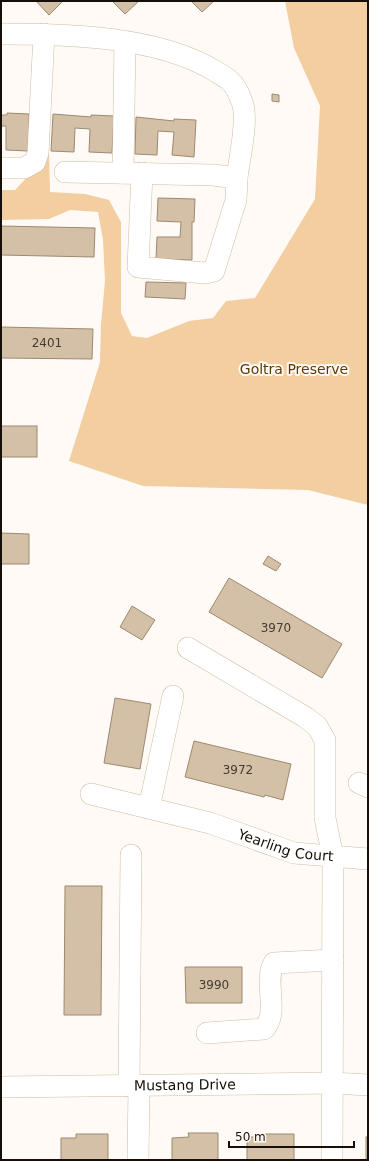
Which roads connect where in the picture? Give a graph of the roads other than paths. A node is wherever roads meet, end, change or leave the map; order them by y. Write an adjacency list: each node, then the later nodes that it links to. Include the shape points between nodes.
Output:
1 (1, 34): 2 (street)
2 (44, 34): 3 (street); 4 (street, via 38,153 35,162 24,168)
3 (125, 42): 6 (street); 7 (street, via 171,52 203,64 231,81 243,103 244,126)
4 (1, 168)
5 (65, 172): 6 (street)
6 (132, 173): 7 (street); 7 (street, via 138,267 205,274 214,271 236,200)
7 (237, 178)
8 (188, 648): 13 (street, via 317,726 324,740 325,818)
9 (173, 696): 11 (street)
10 (90, 794): 11 (street, Yearling Court)
11 (148, 808): 13 (street, Yearling Court, via 210,823 294,853)
12 (131, 855): 19 (street)
13 (333, 858): 14 (street); 15 (street, Yearling Court)
14 (368, 859)
15 (333, 960): 16 (street, via 274,963 270,970 269,1025 264,1029); 17 (street, Yearling Court)
16 (207, 1033)
17 (333, 1083): 18 (street, Mustang Drive); 19 (street, Mustang Drive); 22 (street, Yearling Court)
18 (368, 1085)
19 (134, 1086): 20 (street, Mustang Drive); 21 (street)
20 (1, 1088)
21 (138, 1160)
22 (332, 1160)

